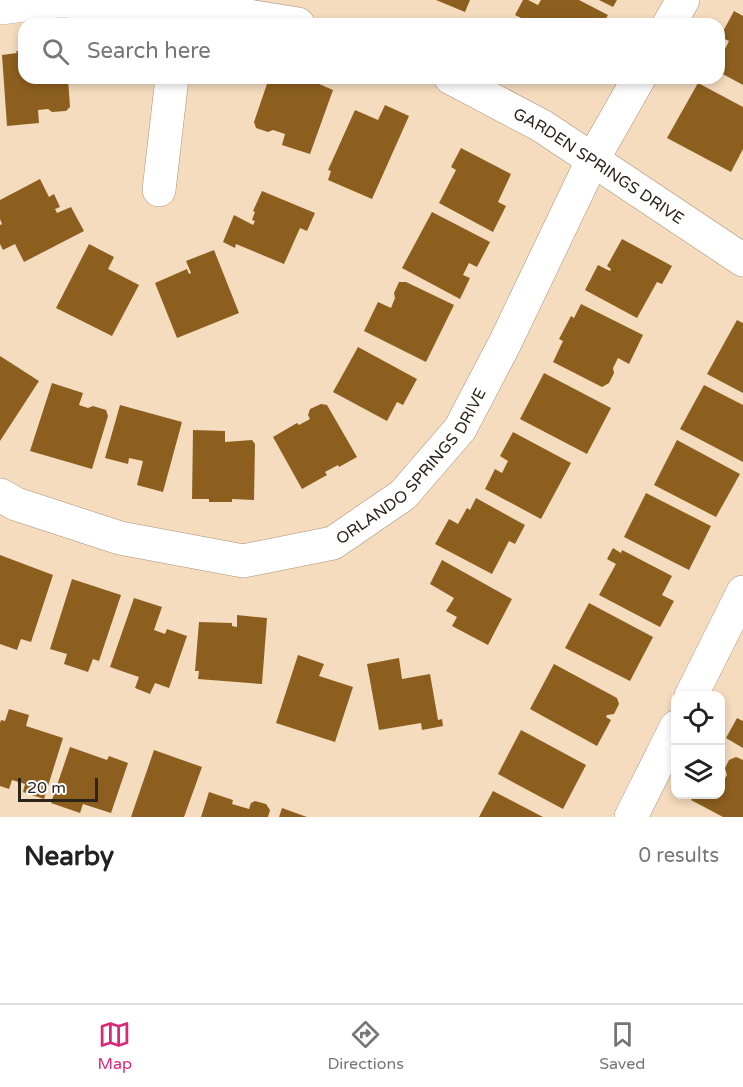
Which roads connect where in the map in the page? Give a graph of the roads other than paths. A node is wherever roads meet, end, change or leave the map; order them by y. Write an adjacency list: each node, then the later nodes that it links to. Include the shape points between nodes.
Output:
1 (682, 0): 5 (street)
2 (0, 8): 3 (street, via 57,1)
3 (180, 15): 4 (street)
4 (219, 18)
5 (672, 18)
6 (171, 84): 10 (street)
7 (462, 84): 9 (street, GARDEN SPRINGS DRIVE, via 542,126)
8 (636, 84): 9 (street, ORLANDO SPRINGS DRIVE)
9 (593, 159): 11 (street, GARDEN SPRINGS DRIVE); 12 (street, ORLANDO SPRINGS DRIVE, via 460,429 403,495 333,543 243,561 120,538 16,504)
10 (159, 190)
11 (743, 260)
12 (0, 495)
13 (743, 592): 14 (street)
14 (694, 691)
15 (671, 735): 16 (street)
16 (631, 817)

